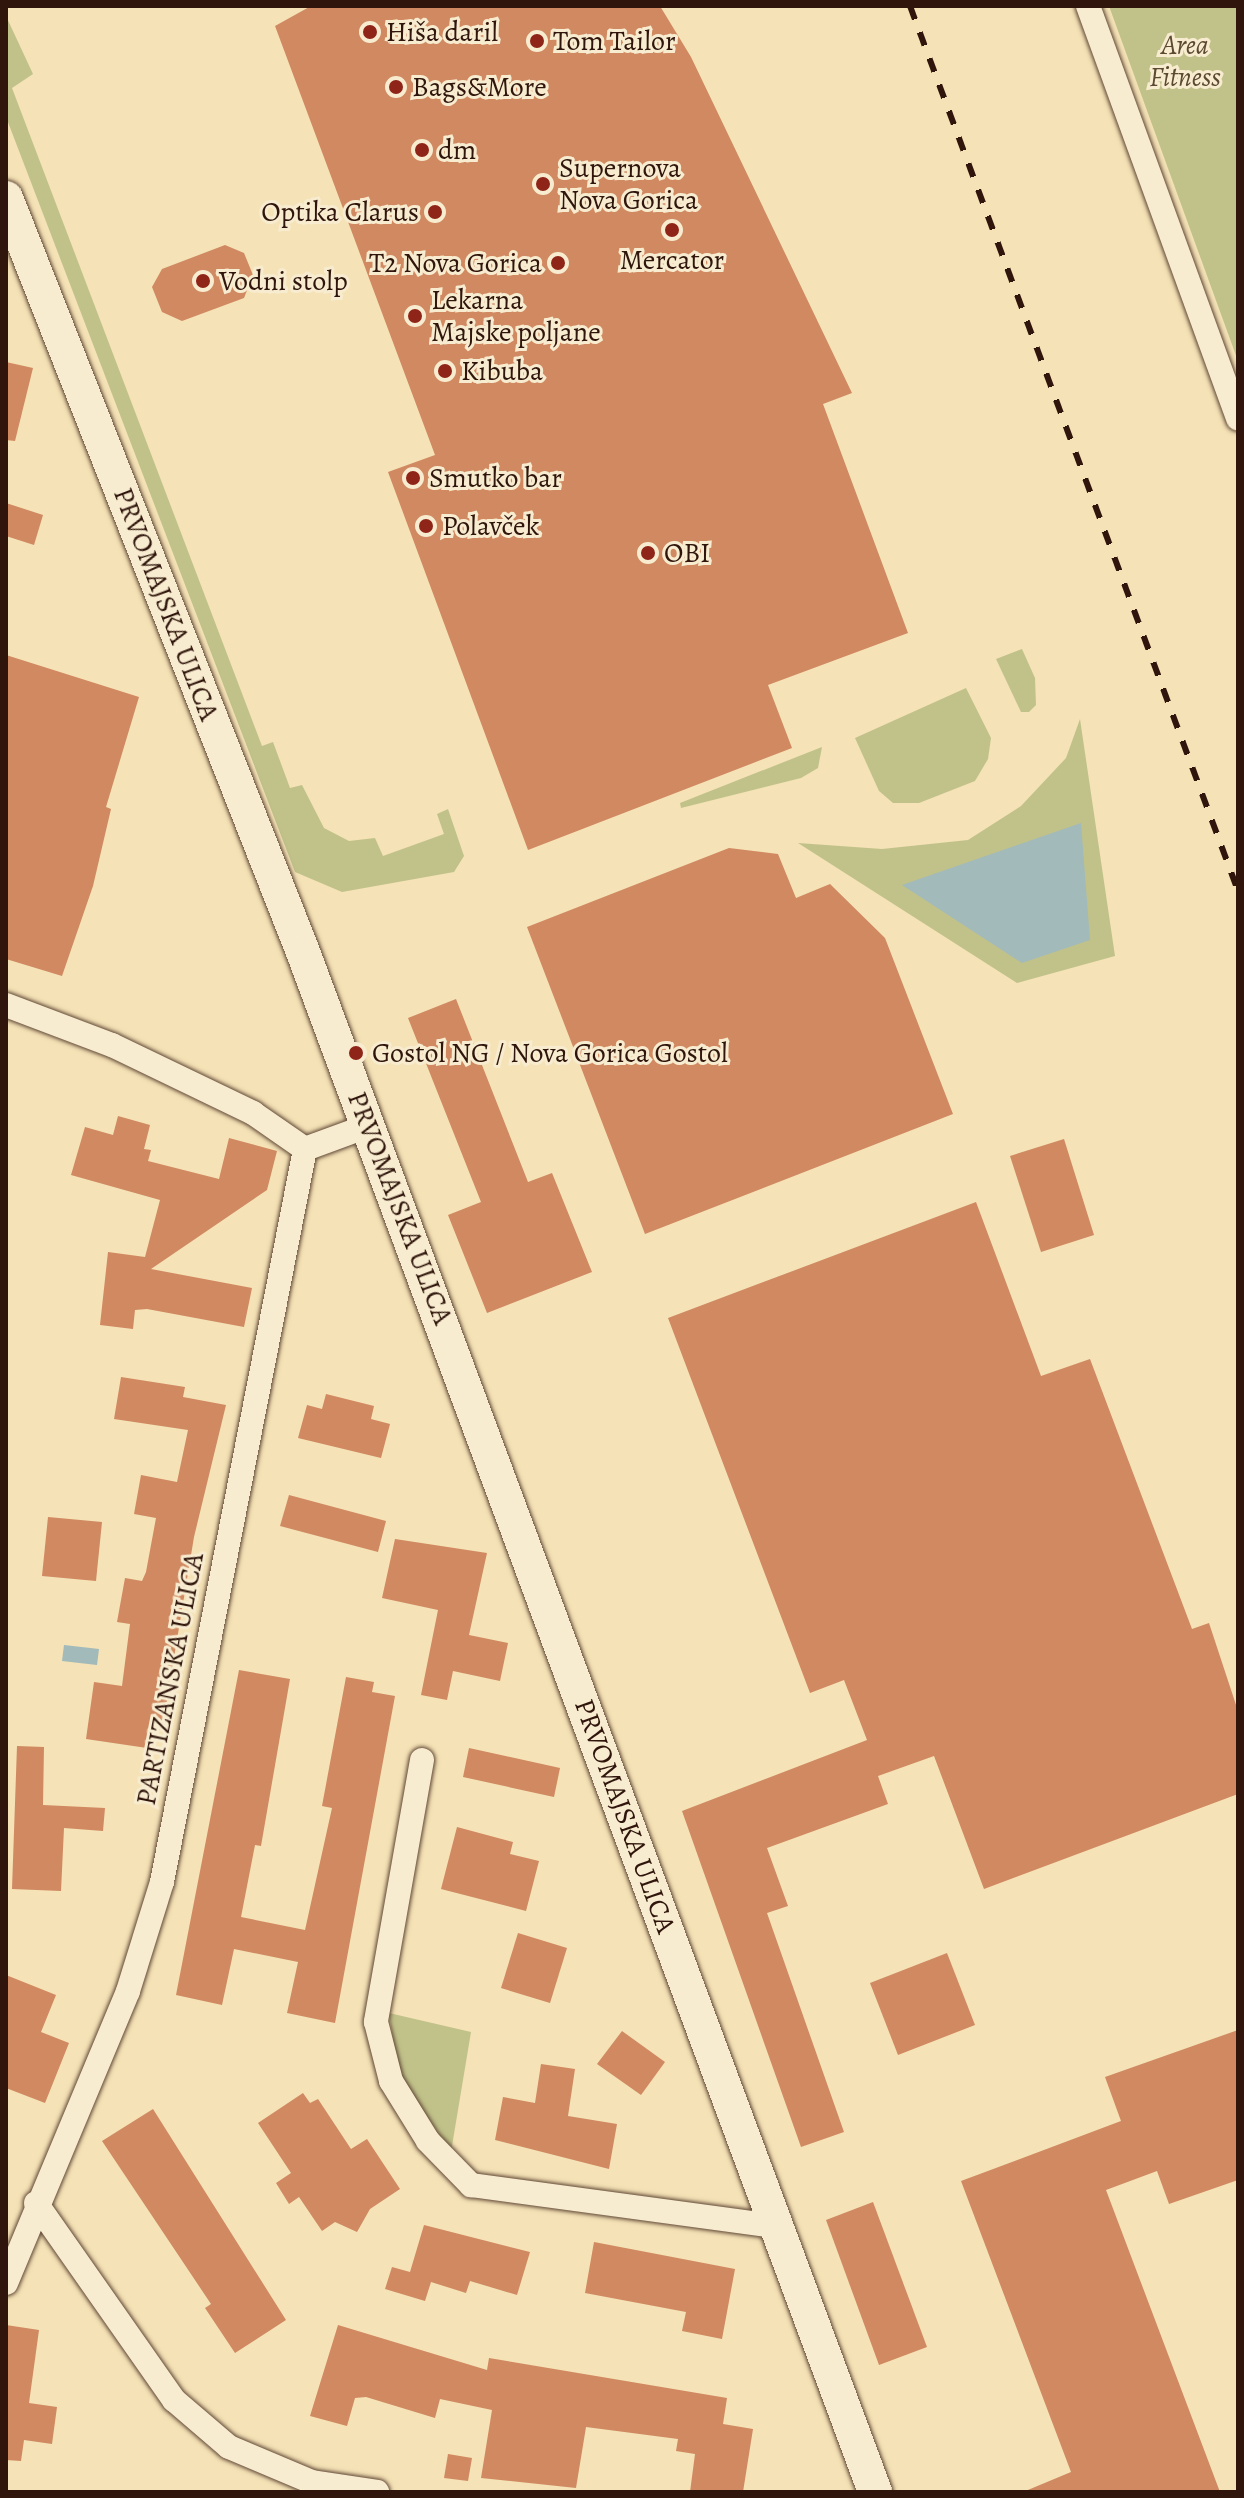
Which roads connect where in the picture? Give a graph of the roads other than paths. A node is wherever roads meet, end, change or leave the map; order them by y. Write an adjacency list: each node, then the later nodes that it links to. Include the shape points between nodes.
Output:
1 (1088, 6): 3 (street)
2 (6, 198): 5 (street, PRVOMAJSKA ULICA)
3 (1238, 419)
4 (6, 1005): 6 (street, via 112,1045 253,1113)
5 (368, 1126): 6 (street); 9 (street, PRVOMAJSKA ULICA)
6 (305, 1149): 8 (street, PARTIZANSKA ULICA, via 162,1882 128,1991)
7 (422, 1760): 9 (street, via 376,2022 391,2081 447,2166 471,2185 512,2194)
8 (36, 2203): 10 (street, PARTIZANSKA ULICA); 11 (street, via 174,2400 229,2447 312,2482)
9 (774, 2226): 13 (street, PRVOMAJSKA ULICA)
10 (6, 2283)
11 (346, 2490): 12 (street)
12 (377, 2492)
13 (875, 2492)

